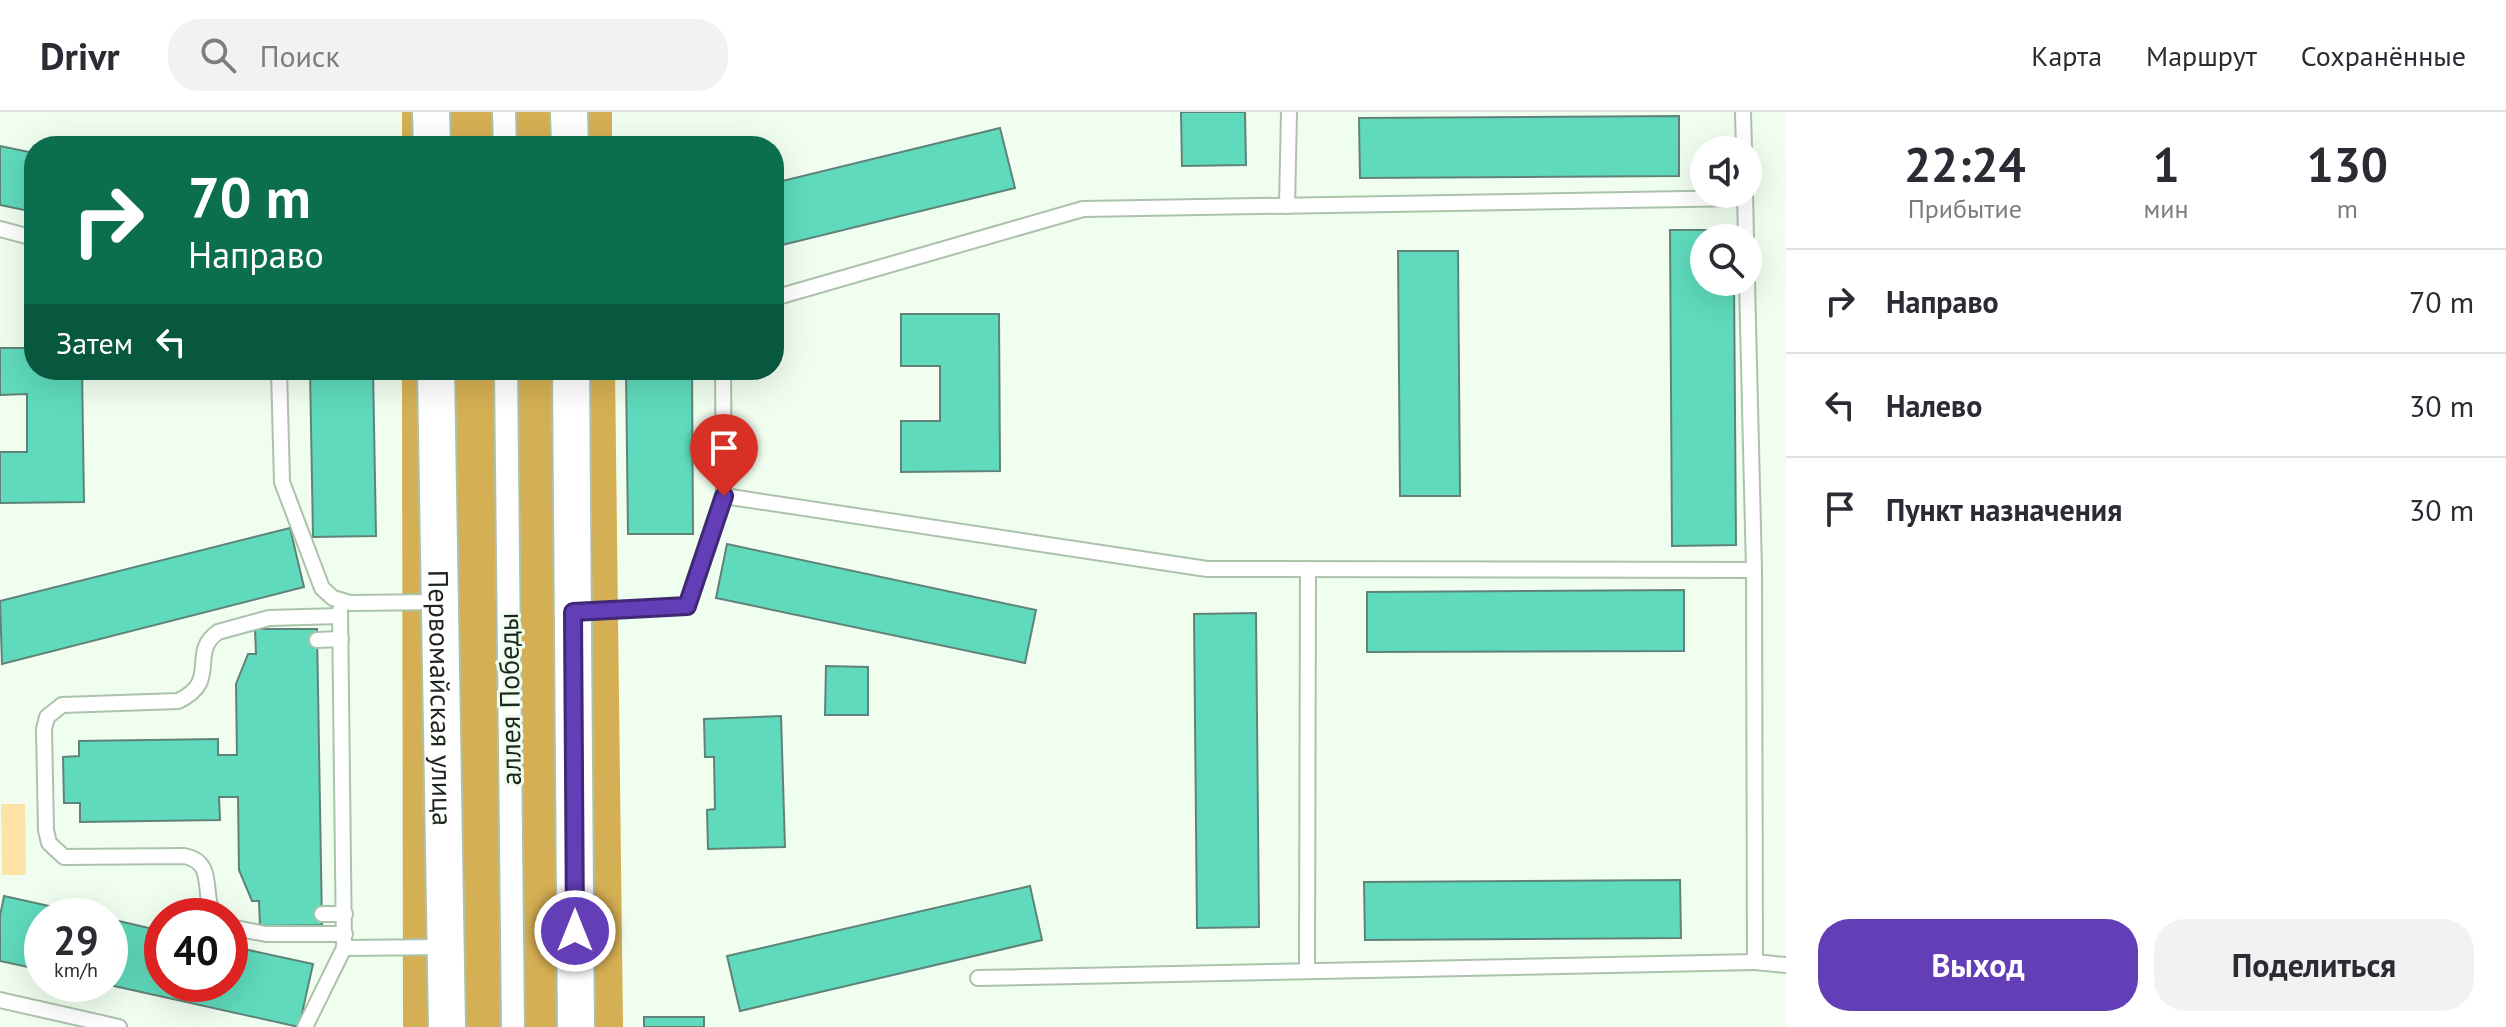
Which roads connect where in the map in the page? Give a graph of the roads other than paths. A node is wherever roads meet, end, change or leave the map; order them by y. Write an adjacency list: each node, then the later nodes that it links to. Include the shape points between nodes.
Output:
1 (431, 112): 6 (street)
2 (504, 112): 7 (street)
3 (569, 112): 8 (street)
4 (1289, 112): 11 (lane)
5 (1743, 112): 9 (lane)
6 (432, 136)
7 (505, 136)
8 (570, 136)
9 (1744, 136)
10 (1690, 197): 11 (lane)
11 (1287, 206): 14 (lane, via 1083,209)
12 (0, 229): 13 (lane)
13 (24, 235)
14 (784, 295)
15 (1747, 296): 23 (lane)
16 (279, 380): 25 (lane, via 282,482 318,580)
17 (436, 380): 24 (street, Первомайская улица)
18 (506, 380): 43 (street, аллея Победы)
19 (571, 380): 26 (street)
20 (723, 380): 21 (lane)
21 (724, 496): 22 (lane, via 1207,569); 26 (lane, via 687,606)
22 (1308, 569): 23 (lane); 37 (lane)
23 (1754, 570): 35 (lane)
24 (440, 602): 25 (lane); 34 (street, Первомайская улица)
25 (340, 609): 27 (lane); 29 (lane, via 269,618 218,632 205,647 199,685 178,701 62,705 47,717 46,830 53,849 64,857 196,859 207,875)
26 (573, 612): 44 (street)
27 (341, 639): 28 (lane); 31 (lane)
28 (317, 640)
29 (208, 898)
30 (322, 914): 31 (lane)
31 (345, 914): 33 (lane)
32 (248, 930): 33 (lane)
33 (345, 941): 34 (lane); 41 (lane)
34 (446, 947): 42 (street, Первомайская улица)
35 (1755, 962): 36 (lane); 37 (lane)
36 (1786, 965)
37 (1307, 971): 38 (lane)
38 (978, 978)
39 (0, 1000): 40 (lane)
40 (119, 1027)
41 (305, 1027)
42 (447, 1027)
43 (513, 1027)
44 (576, 1027)

